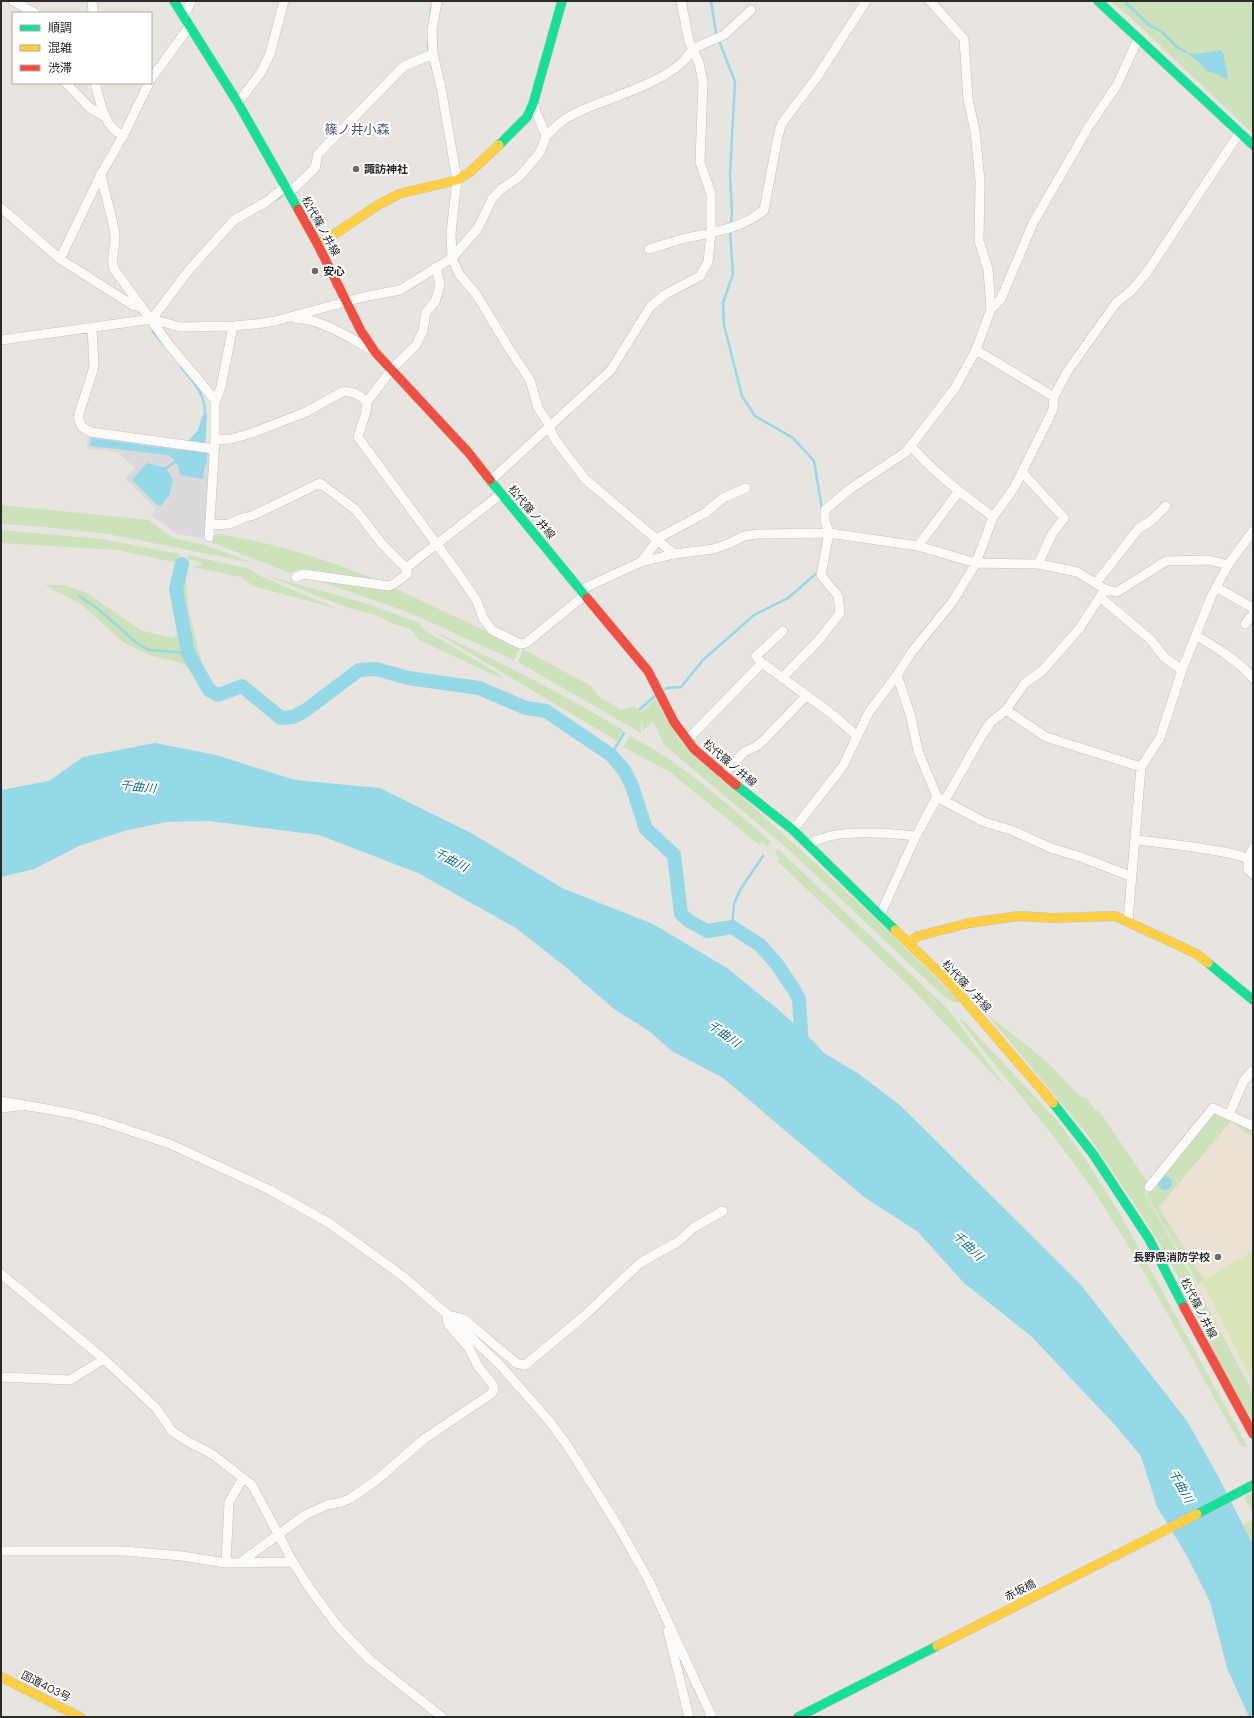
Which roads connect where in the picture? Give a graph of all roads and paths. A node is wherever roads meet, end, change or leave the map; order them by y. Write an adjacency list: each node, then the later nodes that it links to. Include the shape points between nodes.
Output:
1 (14, 1): 13 (street)
2 (92, 1): 14 (street)
3 (174, 1): 15 (main road, 松代篠ノ井線)
4 (191, 1): 15 (street, via 186,12)
5 (284, 1): 24 (street, via 270,54 261,72)
6 (437, 1): 19 (street, via 432,31)
7 (562, 1): 25 (main road)
8 (681, 1): 18 (street)
9 (866, 1): 35 (street, via 817,76 782,123 764,210 730,229)
10 (931, 1): 43 (street, via 964,39 968,98 975,131 980,181 979,241 988,269)
11 (1098, 1): 17 (main road)
12 (751, 10): 18 (street, via 718,38)
13 (33, 12)
14 (92, 12)
15 (182, 14): 16 (main road, 松代篠ノ井線)
16 (189, 27): 20 (street); 24 (main road, 松代篠ノ井線)
17 (1138, 39): 27 (main road); 43 (street, via 1118,85 1089,126 1033,223 1001,299)
18 (692, 49): 29 (street, via 689,57 681,64 654,80 572,115); 35 (street, via 699,63 703,82 700,162 711,194)
19 (433, 54): 32 (street); 33 (street, via 415,60 400,70 318,154 315,168)
20 (152, 78)
21 (67, 84): 26 (street, via 90,108)
22 (95, 84): 26 (street)
23 (149, 84): 28 (street)
24 (238, 103): 33 (main road, 松代篠ノ井線)
25 (533, 104): 29 (street); 32 (main road, via 527,116 490,154)
26 (104, 116): 28 (street, via 114,132)
27 (1240, 132): 30 (main road); 52 (street, via 1147,272 1100,323 1067,372)
28 (123, 136): 31 (street)
29 (546, 136): 38 (street, via 537,156 518,177 492,199 478,228)
30 (1253, 145)
31 (102, 174): 39 (street); 42 (street, via 114,225 115,242 111,262)
32 (457, 180): 36 (main road, via 399,194); 38 (street, via 451,233)
33 (287, 190): 36 (main road, 松代篠ノ井線); 45 (street, via 234,220 189,270)
34 (1, 208): 39 (street)
35 (711, 233): 37 (street); 55 (street, via 708,262 700,276 664,295 650,307 611,370)
36 (318, 245): 41 (main road, 松代篠ノ井線)
37 (649, 249)
38 (452, 258): 40 (street); 55 (street, via 459,274 476,294 530,380 538,408)
39 (60, 259): 42 (street, via 134,306)
40 (436, 267): 41 (street, via 400,290); 51 (street, via 440,285 435,302 426,312 423,332 416,345)
41 (347, 302): 44 (street); 50 (main road, 松代篠ノ井線)
42 (140, 306): 45 (street)
43 (991, 309): 49 (street)
44 (289, 318): 46 (street); 50 (street, via 299,318 331,328)
45 (152, 319): 46 (street, via 180,326); 47 (street); 53 (street, via 170,346)
46 (233, 326): 53 (street)
47 (92, 327): 48 (street); 56 (street, via 94,367 78,417 80,424 91,432)
48 (1, 340)
49 (976, 350): 52 (street); 57 (street, via 943,406)
50 (375, 352): 51 (main road, 松代篠ノ井線)
51 (391, 370): 54 (street); 59 (main road, 松代篠ノ井線, via 468,452)
52 (1054, 397): 58 (street, via 1053,410)
53 (215, 400): 56 (street)
54 (367, 402): 56 (street, via 353,392 342,392 306,412); 70 (street, via 358,437)
55 (550, 428): 59 (street); 69 (street, via 554,438 585,479)
56 (213, 446): 65 (street)
57 (911, 446): 61 (street, via 928,466); 67 (street, via 825,510)
58 (1022, 472): 64 (street); 75 (street, via 1064,518 1052,534)
59 (490, 481): 62 (main road, 松代篠ノ井線)
60 (746, 488): 69 (street, via 723,498 705,514)
61 (959, 492): 64 (street); 71 (street)
62 (501, 494): 70 (street); 82 (main road, 松代篠ノ井線)
63 (1166, 506): 79 (street, via 1151,521 1139,528)
64 (993, 517): 74 (street)
65 (210, 525): 68 (street); 77 (street, via 229,524 254,515 320,483 356,510 382,544)
66 (1253, 532): 76 (street)
67 (829, 533): 71 (street); 72 (street, via 758,534 744,536 713,549); 92 (street, via 821,575 838,596 840,613 818,641)
68 (209, 537)
69 (657, 540): 72 (street); 73 (street)
70 (438, 544): 77 (street); 82 (street, via 492,630 520,644 526,643)
71 (918, 546): 74 (street)
72 (674, 554): 73 (street)
73 (641, 562): 82 (street)
74 (976, 563): 75 (street); 91 (street, via 953,601 911,653)
75 (1038, 564): 79 (street, via 1077,572)
76 (1228, 565): 80 (street); 81 (street, via 1209,560 1166,561 1116,592)
77 (406, 568): 78 (street, via 407,574 389,586 303,574)
78 (296, 577)
79 (1096, 583): 81 (street)
80 (1216, 587): 84 (street); 88 (street)
81 (1106, 589): 83 (street)
82 (582, 593): 97 (main road, 松代篠ノ井線, via 648,671 674,722)
83 (1100, 597): 90 (street, via 1151,640 1164,657); 95 (street, via 1079,628 1042,671 1025,683)
84 (1253, 608)
85 (1253, 614): 86 (street)
86 (1245, 624)
87 (783, 631): 89 (street, via 756,656)
88 (1197, 636): 90 (street); 93 (street, via 1246,669)
89 (762, 663): 92 (street); 97 (street)
90 (1182, 670): 98 (street, via 1160,738)
91 (897, 675): 96 (street, via 869,712); 100 (street, via 911,717 918,751)
92 (782, 678): 94 (street)
93 (1253, 678)
94 (807, 695): 96 (street); 99 (street, via 764,740 744,752)
95 (1006, 710): 98 (street, via 1046,737); 100 (street, via 990,723)
96 (857, 736): 101 (street, via 842,766)
97 (687, 740): 99 (main road, 松代篠ノ井線)
98 (1141, 767): 103 (street)
99 (723, 775): 101 (main road, 松代篠ノ井線)
100 (941, 799): 102 (street); 108 (street, via 984,822)
101 (793, 830): 104 (main road, 松代篠ノ井線)
102 (916, 836): 104 (street, via 854,833 814,841); 109 (street)
103 (1134, 840): 106 (street, via 1167,842 1238,854); 108 (street)
104 (809, 845): 109 (main road, 松代篠ノ井線)
105 (1253, 848): 106 (street)
106 (1248, 859): 107 (street, via 1248,870)
107 (1253, 874)
108 (1130, 876): 110 (street)
109 (880, 915): 111 (main road, 松代篠ノ井線)
110 (1128, 921): 111 (main road, via 1115,916 1019,916 937,930 918,936); 112 (main road, via 1197,954)
111 (909, 943): 125 (main road, 松代篠ノ井線, via 971,1007 1093,1154 1149,1240)
112 (1253, 1000)
113 (1253, 1070): 117 (street, via 1243,1082)
114 (1, 1101): 115 (street)
115 (23, 1104): 116 (street); 122 (street, via 101,1121 170,1144 270,1190 329,1223 377,1257)
116 (1, 1108)
117 (1229, 1115): 118 (street); 119 (street, via 1213,1108)
118 (1253, 1126)
119 (1149, 1187)
120 (723, 1211): 122 (street, via 693,1228 679,1241 640,1263 583,1317 525,1365 516,1363 464,1319)
121 (1, 1274): 123 (street)
122 (448, 1315): 128 (street, via 449,1325 469,1348 478,1366 493,1385 494,1390 491,1394 424,1439 378,1479 351,1498 326,1505 305,1515); 133 (street, via 501,1366 569,1448 649,1581)
123 (104, 1359): 124 (street, via 70,1380); 126 (street, via 156,1408 172,1431 187,1442 212,1454)
124 (1, 1377)
125 (1253, 1434)
126 (243, 1478): 128 (street, via 252,1485); 132 (street, via 229,1502)
127 (1253, 1485): 139 (main road, 赤坂橋)
128 (277, 1534): 130 (street); 131 (street)
129 (1, 1551): 132 (street, via 147,1552)
130 (241, 1562): 131 (street); 132 (street)
131 (293, 1562): 136 (street, via 339,1628 370,1660)
132 (226, 1563)
133 (664, 1618): 137 (street); 138 (street, via 680,1645)
134 (1, 1677): 135 (main road, 国道403号)
135 (80, 1717)
136 (442, 1717)
137 (689, 1717)
138 (712, 1717)
139 (798, 1717)

